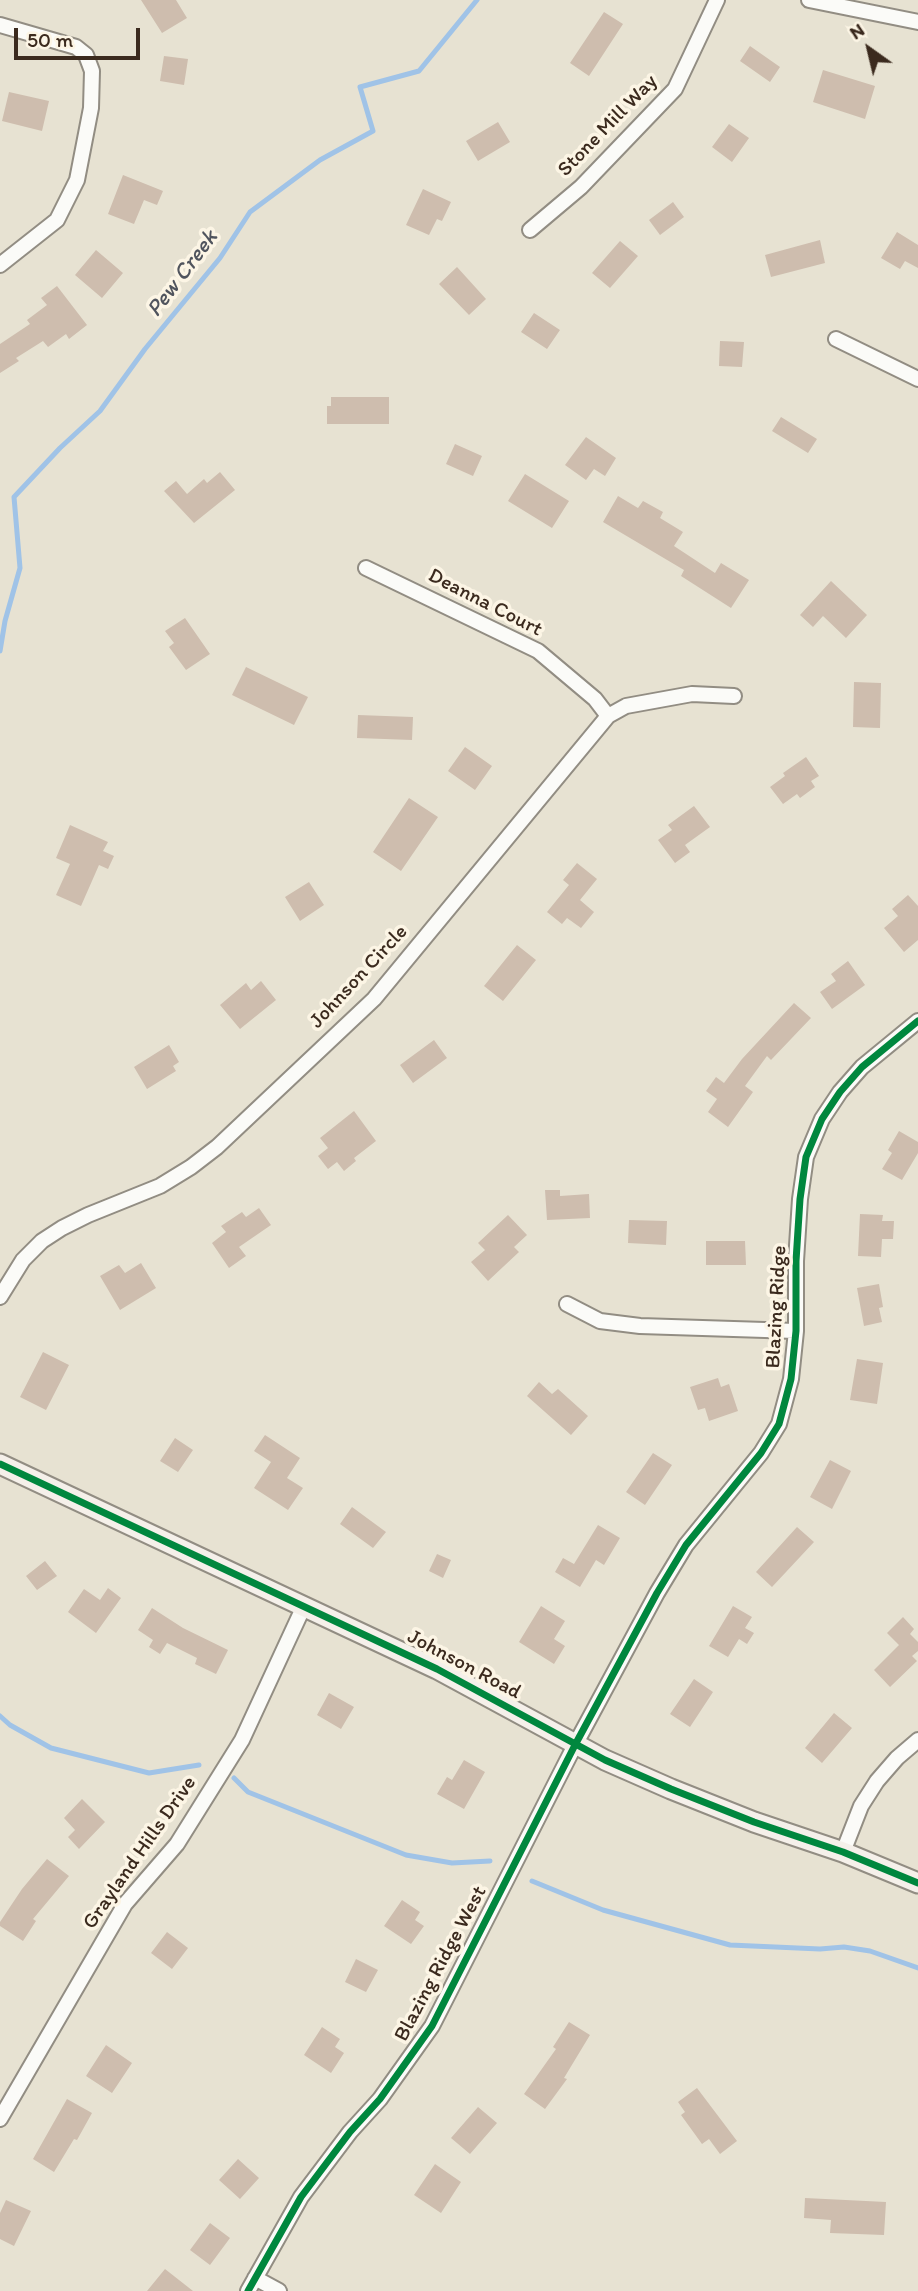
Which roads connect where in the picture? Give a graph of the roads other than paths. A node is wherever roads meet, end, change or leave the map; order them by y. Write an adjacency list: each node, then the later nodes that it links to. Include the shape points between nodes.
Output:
1 (716, 0): 5 (street, Stone Mill Way, via 675,89 581,187)
2 (809, 0): 3 (street)
3 (918, 22)
4 (0, 25): 6 (street, via 76,47 86,55 92,71 91,108 77,180 57,220)
5 (530, 230)
6 (0, 265)
7 (836, 339): 8 (street)
8 (918, 379)
9 (366, 568): 11 (street, Deanna Court, via 538,651 595,699)
10 (734, 696): 11 (street, Johnson Circle, via 692,694 625,706)
11 (608, 716): 13 (street, Johnson Circle, via 374,999 218,1147 159,1186 88,1215 42,1241 23,1260)
12 (918, 1021): 15 (street, Blazing Ridge, via 862,1067 840,1092 806,1157 796,1261)
13 (0, 1297)
14 (567, 1304): 15 (street, via 600,1321 640,1326)
15 (796, 1331): 19 (street, Blazing Ridge, via 791,1380 779,1424 686,1545)
16 (0, 1464): 17 (street, Johnson Road)
17 (304, 1606): 19 (street, Johnson Road, via 437,1669); 22 (street, Grayland Hills Drive, via 242,1740 177,1844 125,1904)
18 (918, 1740): 20 (street, via 877,1781)
19 (575, 1745): 20 (street, Johnson Road, via 730,1813); 23 (street, Blazing Ridge West, via 432,2026 301,2197)
20 (842, 1852): 21 (street, Johnson Road)
21 (918, 1883)
22 (0, 2119)
23 (251, 2284): 24 (street)
24 (279, 2291)

